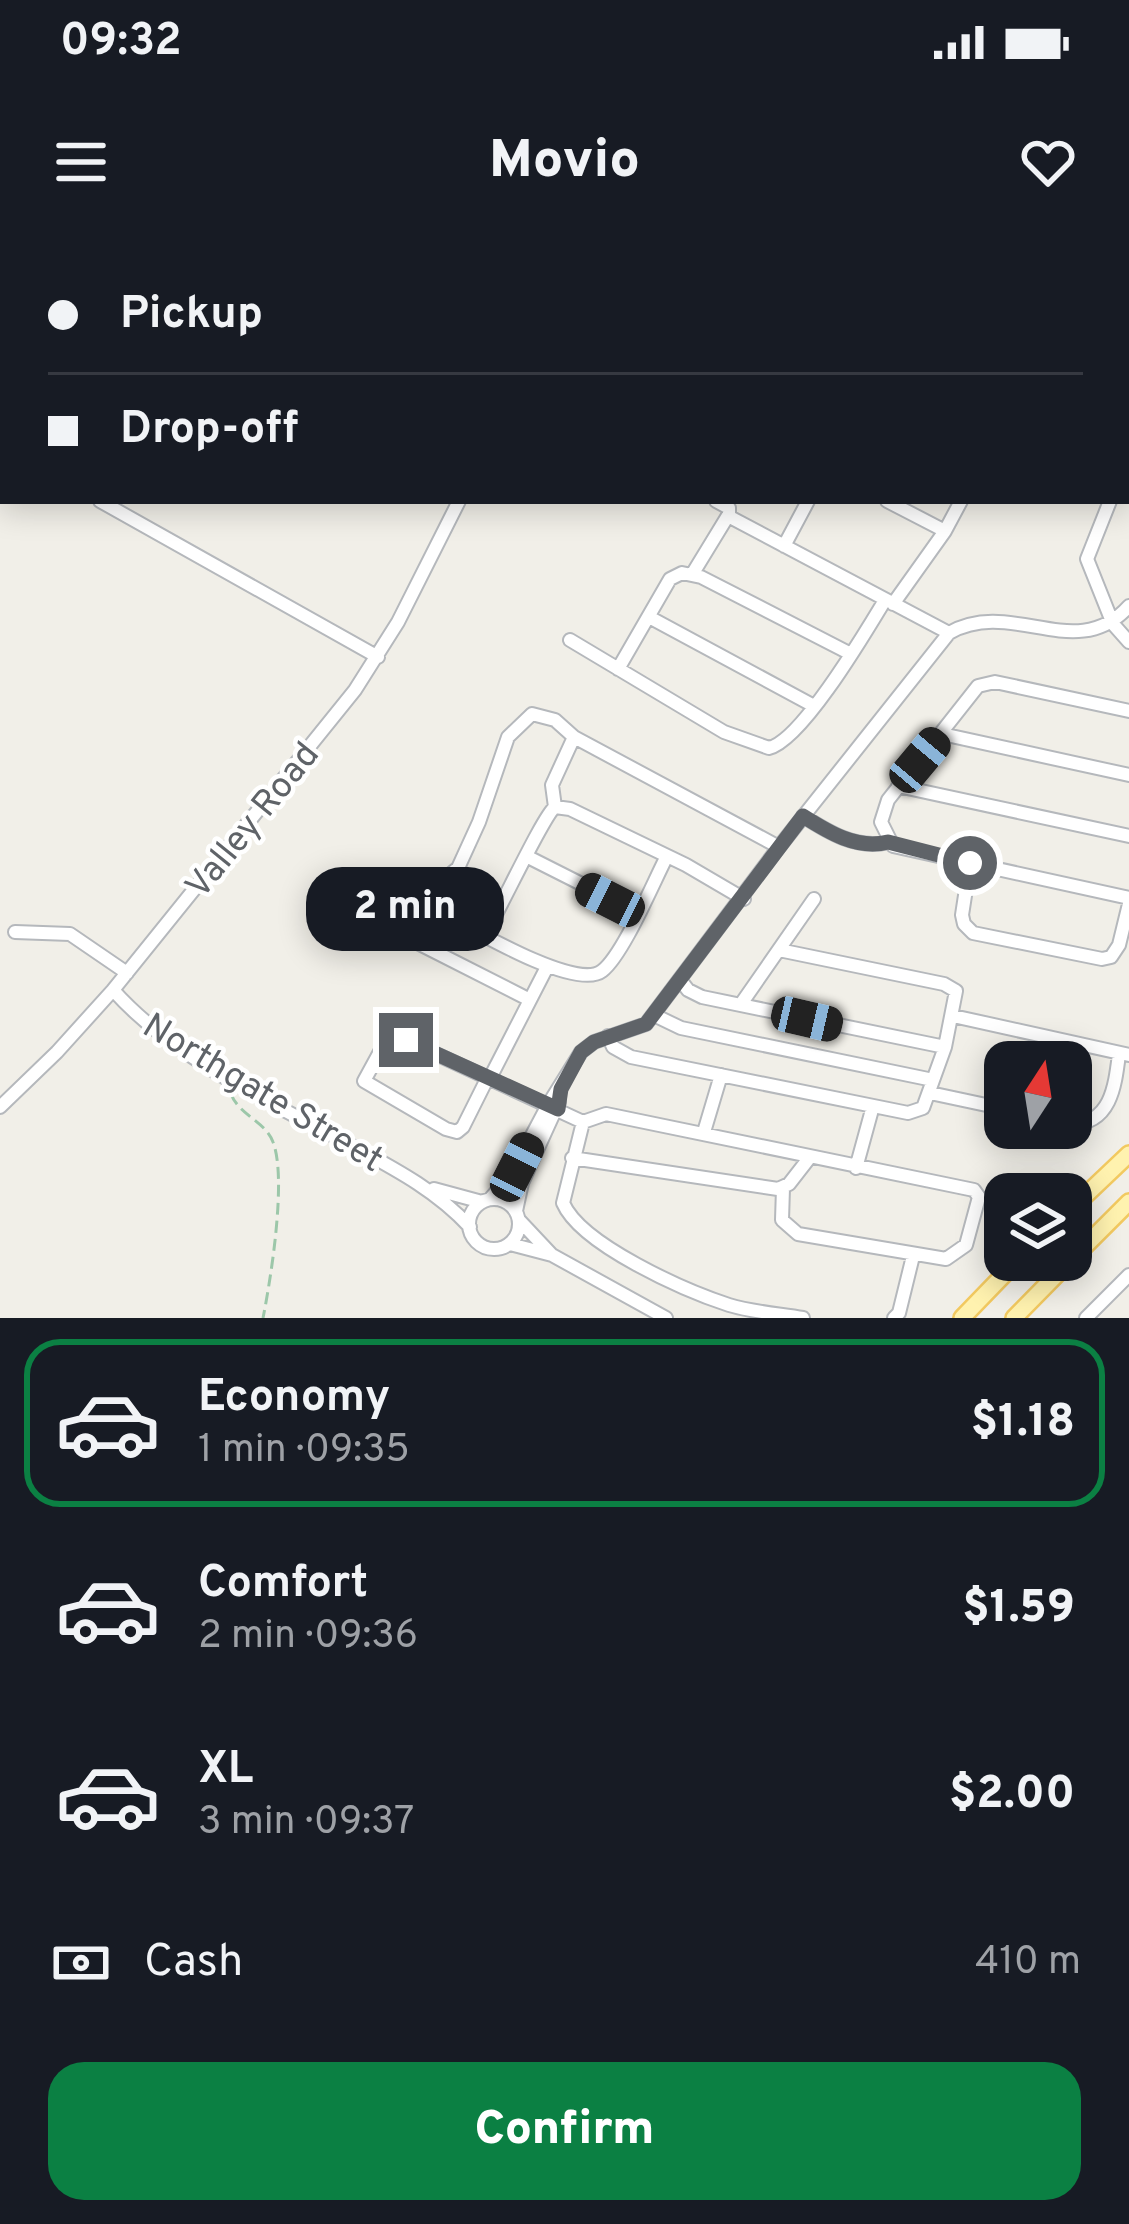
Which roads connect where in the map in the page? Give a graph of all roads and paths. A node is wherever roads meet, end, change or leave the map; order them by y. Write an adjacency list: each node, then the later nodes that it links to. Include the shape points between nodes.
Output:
1 (105, 504): 20 (street)
2 (456, 504): 20 (street, Valley Road)
3 (721, 504): 8 (street)
4 (806, 504): 10 (street)
5 (893, 504): 9 (street)
6 (959, 504): 9 (street)
7 (1109, 504): 15 (street, via 1086,556)
8 (728, 516): 10 (street); 11 (street)
9 (945, 531): 12 (street)
10 (784, 546): 12 (street)
11 (693, 573): 14 (street, via 670,579); 19 (street)
12 (889, 602): 16 (street); 19 (street)
13 (1129, 606): 15 (street)
14 (649, 617): 21 (street); 22 (street)
15 (1113, 624): 16 (street, via 1065,632 983,619); 18 (street)
16 (949, 633): 29 (street)
17 (570, 640): 21 (street)
18 (1129, 642)
19 (851, 654): 22 (street)
20 (378, 657): 46 (street, Valley Road)
21 (617, 669): 22 (street, via 757,746 780,746)
22 (814, 706)
23 (1129, 711): 24 (street, via 987,683)
24 (942, 734): 26 (street); 27 (street)
25 (574, 737): 28 (street, via 552,785); 32 (street); 39 (street, via 532,714 514,728 462,861)
26 (1129, 775)
27 (898, 786): 30 (street); 31 (street, via 880,822)
28 (555, 807): 33 (street); 34 (street)
29 (803, 816): 31 (street, via 856,842); 32 (street)
30 (1129, 836)
31 (888, 842): 35 (street)
32 (778, 847): 36 (street)
33 (667, 856): 36 (street); 40 (street)
34 (528, 857): 40 (street); 42 (street)
35 (970, 863): 38 (street); 43 (street, via 962,916 973,933 1102,959)
36 (744, 899): 47 (street)
37 (814, 899): 44 (street)
38 (1129, 901): 43 (street)
39 (422, 902): 42 (street); 49 (street, via 400,934)
40 (637, 913): 45 (street, via 595,976)
41 (15, 932): 46 (street, via 70,934)
42 (485, 934): 45 (street)
43 (1124, 946)
44 (779, 950): 50 (street); 52 (street, via 944,984 958,996)
45 (548, 967): 49 (street)
46 (127, 973): 48 (street, Valley Road)
47 (681, 981): 50 (street, via 693,994); 51 (street)
48 (113, 990): 56 (street, Northgate Street, via 134,1014); 62 (street, Valley Road)
49 (530, 1000): 58 (street)
50 (741, 1004): 54 (street)
51 (654, 1015): 53 (street, via 637,1030); 59 (street)
52 (953, 1016): 54 (street); 55 (street)
53 (608, 1036): 57 (street, via 626,1055); 63 (street, via 587,1045)
54 (945, 1047): 59 (street)
55 (1124, 1055): 64 (street, via 1106,1108)
56 (223, 1074): 72 (street, Northgate Street); 88 (path, via 236,1108 272,1137 279,1167)
57 (722, 1075): 61 (street); 66 (street)
58 (488, 1080): 58 (street, via 392,1036 364,1081 457,1132); 63 (street)
59 (932, 1086): 60 (street); 61 (street, via 917,1112)
60 (984, 1102)
61 (873, 1106): 70 (street)
62 (0, 1107)
63 (553, 1107): 65 (street); 71 (street)
64 (1092, 1118)
65 (583, 1122): 66 (street, via 606,1114); 69 (street)
66 (704, 1132): 68 (street)
67 (1129, 1154): 74 (main road)
68 (810, 1157): 70 (street); 73 (street)
69 (572, 1158): 73 (street); 86 (street, via 563,1203 580,1227)
70 (856, 1168): 82 (street, via 979,1197 966,1245 946,1259)
71 (522, 1169): 75 (street); 77 (street)
72 (421, 1185): 75 (street, Northgate Street); 78 (street, Northgate Street)
73 (783, 1188): 82 (street, via 788,1228)
74 (1092, 1189)
75 (486, 1200): 77 (street, via 506,1201); 78 (street)
76 (1129, 1202): 79 (main road)
77 (518, 1216): 80 (street); 81 (street)
78 (470, 1227): 80 (street, via 487,1247)
79 (1092, 1239)
80 (510, 1244): 81 (street)
81 (552, 1255): 87 (street)
82 (913, 1256): 90 (street)
83 (1129, 1275): 93 (street)
84 (998, 1281): 91 (main road)
85 (1050, 1281): 92 (main road)
86 (735, 1312): 89 (street)
87 (658, 1315)
88 (263, 1318)
89 (803, 1318)
90 (894, 1318)
91 (962, 1318)
92 (1014, 1318)
93 (1085, 1318)

